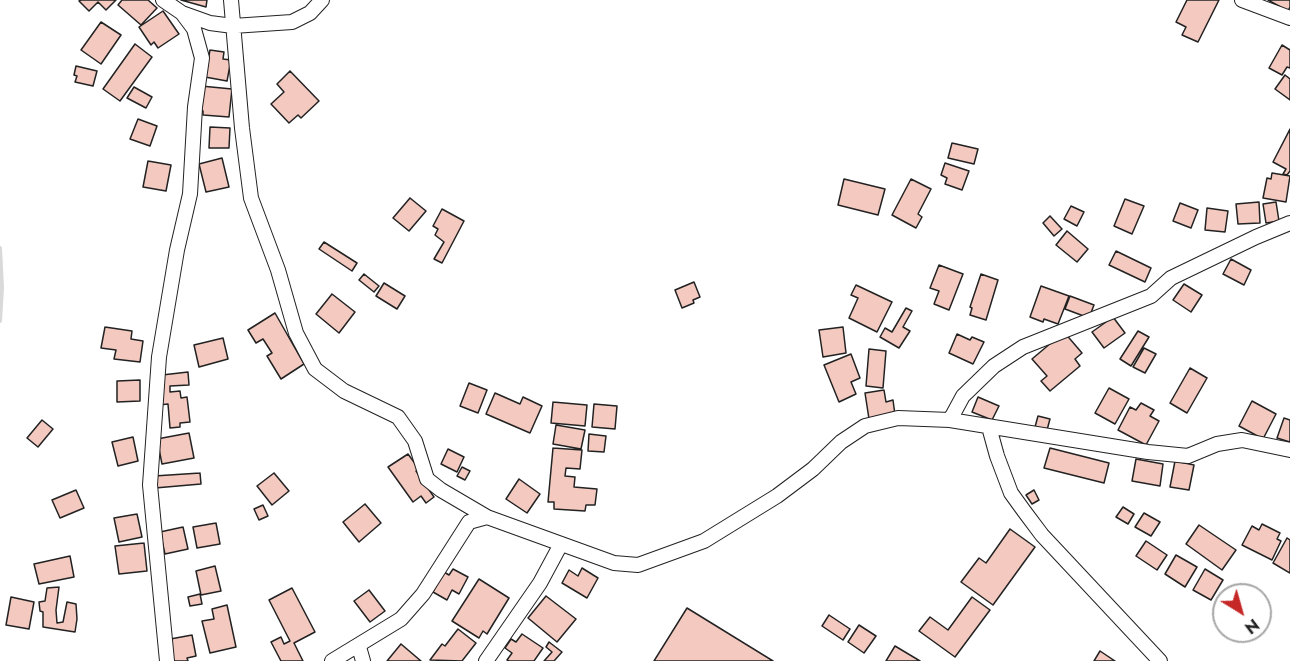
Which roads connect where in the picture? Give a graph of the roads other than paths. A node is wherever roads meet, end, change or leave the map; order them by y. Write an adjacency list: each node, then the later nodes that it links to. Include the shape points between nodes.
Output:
1 (163, 0): 5 (street)
2 (231, 0): 7 (street)
3 (322, 0): 7 (street, via 310,13 292,22)
4 (1242, 0): 6 (street)
5 (182, 13): 7 (street); 15 (street, via 194,29 202,58 190,194 159,357 150,485)
6 (1290, 18)
7 (233, 26): 12 (street, via 251,198 296,333 315,369 344,391 398,417 416,441 427,479)
8 (1290, 223): 9 (street, via 1172,278 1151,296 1023,346 993,366 963,396)
9 (950, 420): 10 (street); 13 (street, via 898,418 865,426 759,508 704,541 638,565 614,563)
10 (989, 427): 11 (street, via 1188,456 1217,444 1242,440); 19 (street, via 1011,493 1024,512)
11 (1290, 450)
12 (487, 517): 13 (street); 14 (street, via 469,522 423,594 400,620)
13 (561, 544): 18 (street, via 540,583)
14 (359, 647): 16 (street); 17 (street)
15 (167, 661)
16 (332, 661)
17 (363, 661)
18 (486, 661)
19 (1160, 661)

